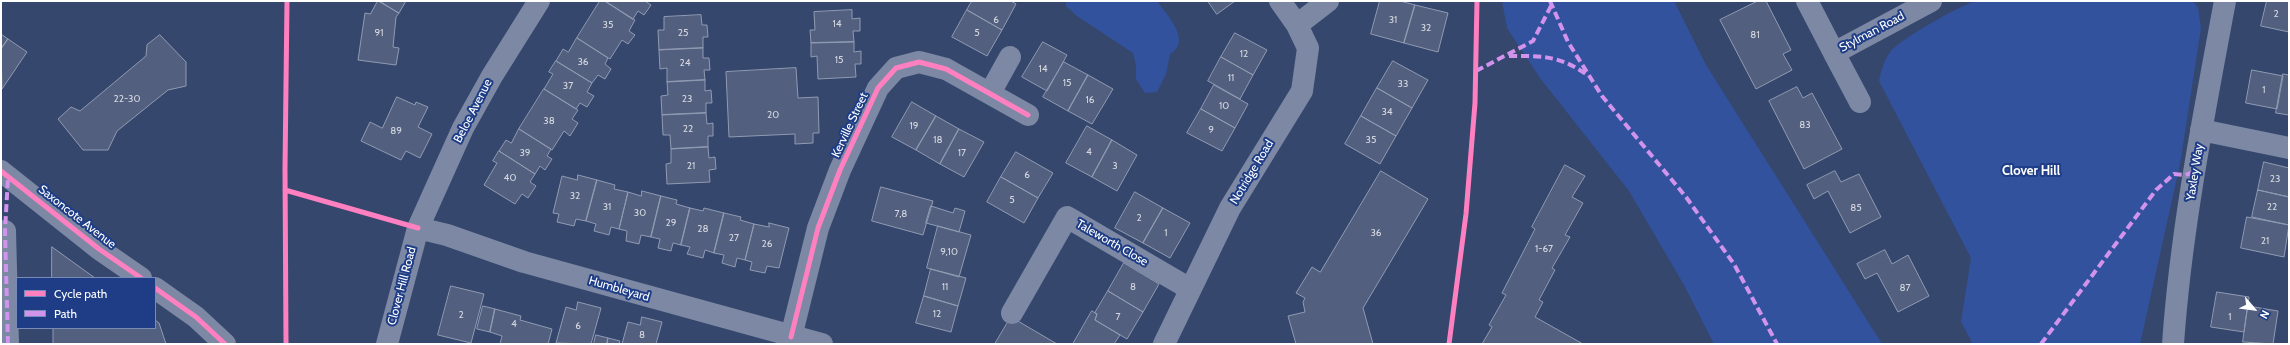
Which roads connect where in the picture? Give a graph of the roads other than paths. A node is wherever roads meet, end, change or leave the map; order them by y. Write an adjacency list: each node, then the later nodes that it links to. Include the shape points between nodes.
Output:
1 (539, 1): 16 (street, Beloe Avenue, via 463,128)
2 (1280, 1): 7 (street, Notridge Road)
3 (1328, 1): 7 (street)
4 (1807, 1): 8 (street, Stylman Road)
5 (1930, 1): 8 (street, Stylman Road)
6 (2225, 1): 13 (street, Yaxley Way)
7 (1296, 25): 20 (street, Notridge Road, via 1308,48 1302,91 1230,208)
8 (1834, 52): 11 (street, Stylman Road)
9 (1010, 57): 10 (street)
10 (990, 93): 12 (street, Kerville Street); 22 (street, Kerville Street, via 946,69 919,62 896,68 878,88 840,170 818,228)
11 (1860, 102)
12 (1028, 115)
13 (2201, 130): 14 (street); 28 (street, Yaxley Way)
14 (2289, 148)
15 (1, 171): 18 (street, Saxoncote Avenue, via 99,249)
16 (418, 228): 22 (street, Humbleyard, via 447,235 524,262); 25 (street, Clover Hill Road)
17 (5, 231): 23 (street)
18 (140, 277)
19 (156, 289): 24 (street, via 196,317)
20 (1190, 289): 21 (street, Taleworth Close, via 1067,217); 27 (street, Notridge Road)
21 (1012, 313)
22 (791, 336): 26 (street, Humbleyard)
23 (8, 344)
24 (225, 344)
25 (386, 344)
26 (822, 344)
27 (1164, 344)
28 (2173, 344)

